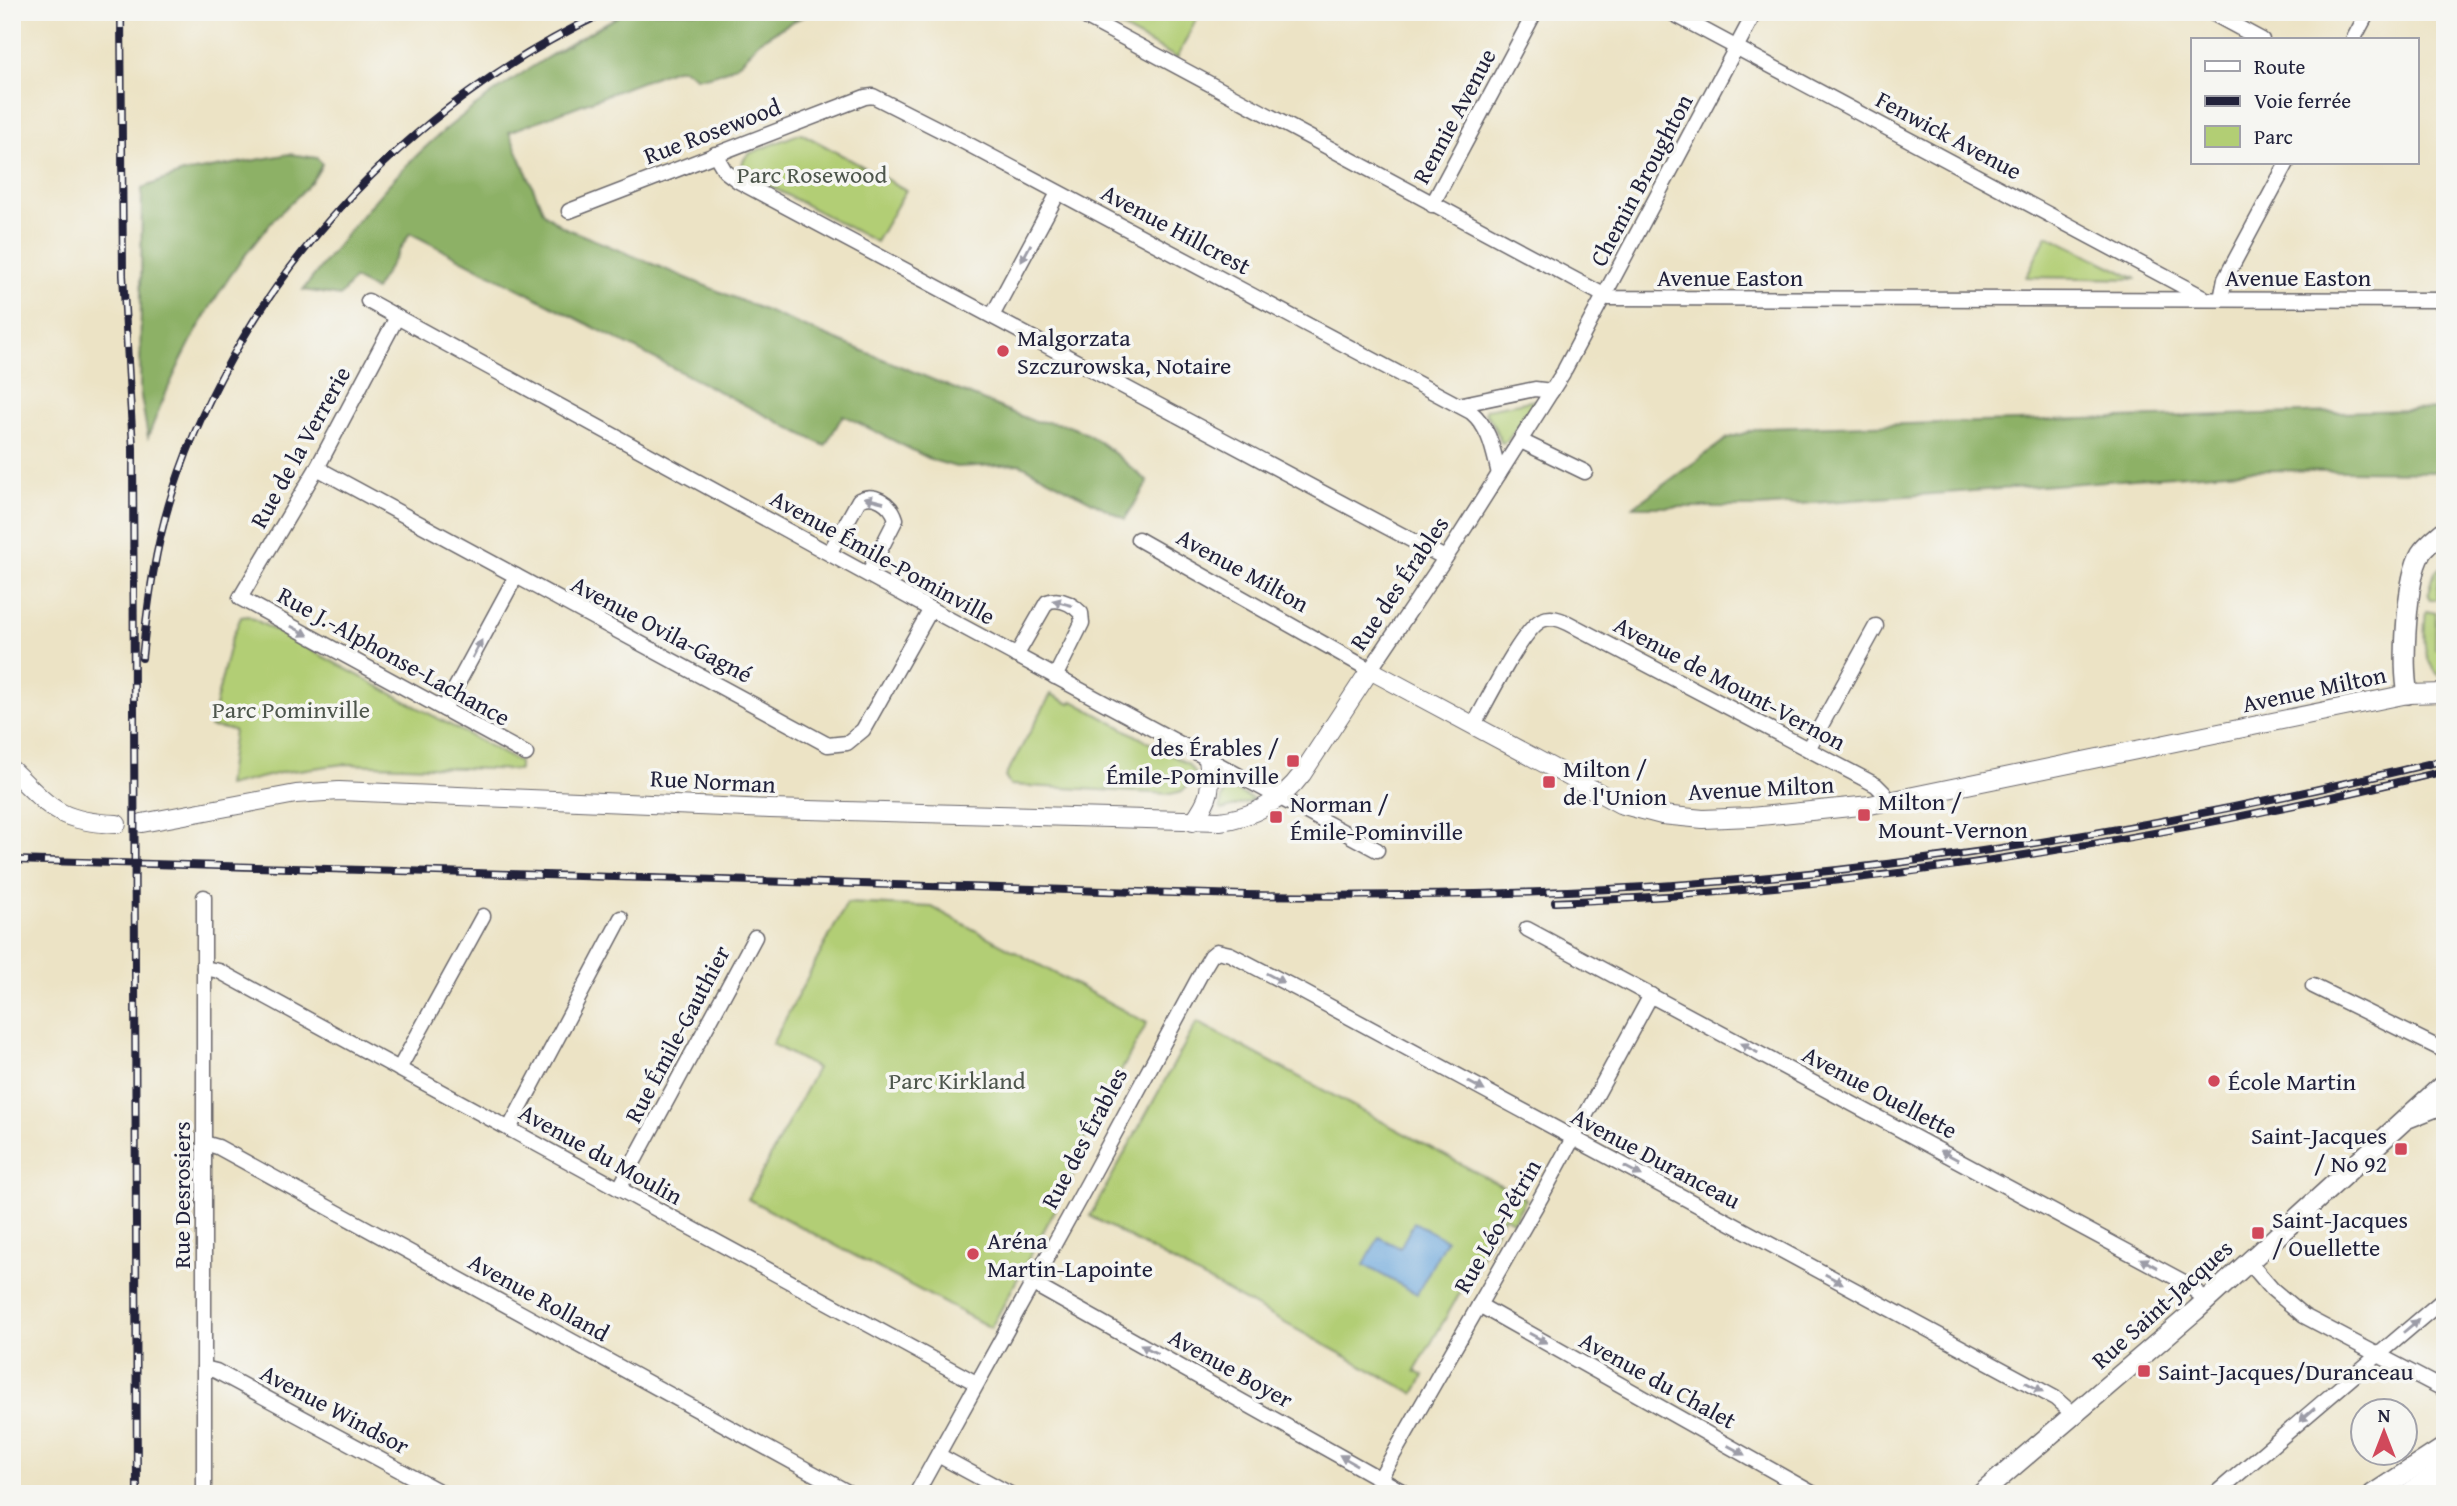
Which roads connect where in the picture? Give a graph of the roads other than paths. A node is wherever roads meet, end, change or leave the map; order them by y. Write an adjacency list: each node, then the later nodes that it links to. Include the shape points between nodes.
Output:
1 (1535, 12): 14 (street, Rennie Avenue)
2 (1670, 12): 9 (street, Fenwick Avenue)
3 (1755, 12): 9 (street, Chemin Broughton)
4 (2210, 12): 7 (street)
5 (2368, 12): 8 (street)
6 (1087, 18): 14 (street, Avenue Easton)
7 (2258, 38)
8 (2354, 38)
9 (1736, 48): 16 (street, Chemin Broughton); 17 (street, Fenwick Avenue)
10 (873, 96): 11 (street, Rue Rosewood); 13 (street, Avenue Hillcrest)
11 (715, 154): 15 (street, Rue Rosewood); 20 (street, via 724,170 738,181)
12 (2286, 164): 17 (street)
13 (1058, 192): 20 (street, one-way to 20); 23 (street, Avenue Hillcrest)
14 (1433, 205): 16 (street, Avenue Easton)
15 (569, 211)
16 (1605, 297): 17 (street, Avenue Easton); 22 (street, Chemin Broughton)
17 (2213, 299): 18 (street, Avenue Easton)
18 (2445, 300)
19 (368, 301): 21 (street, Avenue Émile-Pominville)
20 (992, 316): 31 (street)
21 (397, 317): 25 (street, Rue de la Verrerie); 30 (street, Avenue Émile-Pominville)
22 (1552, 391): 23 (street, via 1535,389); 24 (street, Rue des Érables)
23 (1458, 405): 27 (street, Avenue Hillcrest, via 1483,424)
24 (1521, 441): 26 (street); 27 (street, Rue des Érables)
25 (317, 468): 33 (street, Avenue Ovila-Gagné); 34 (street, Rue de la Verrerie)
26 (1585, 472)
27 (1499, 474): 31 (street, Rue des Érables)
28 (2443, 532): 41 (main road, via 2421,553 2414,571 2405,659)
29 (1138, 539): 38 (street, Avenue Milton)
30 (830, 552): 32 (street, Avenue Émile-Pominville); 32 (street, one-way to 30, via 896,519 881,501 859,500)
31 (1445, 558): 38 (street, Rue des Érables)
32 (868, 574): 35 (street, Avenue Émile-Pominville)
33 (516, 576): 35 (street, Avenue Ovila-Gagné, via 835,746 852,741 863,730); 42 (street, one-way to 33)
34 (240, 598): 42 (street, Rue J.-Alphonse-Lachance, one-way to 42)
35 (931, 609): 37 (street, Avenue Émile-Pominville)
36 (1875, 626): 44 (street)
37 (1016, 656): 39 (street, Avenue Émile-Pominville); 39 (street, one-way to 37, via 1082,623 1081,613 1068,603 1047,602)
38 (1370, 670): 43 (street, Avenue Milton); 48 (street, Rue des Érables, via 1302,774)
39 (1055, 677): 46 (street, Avenue Émile-Pominville)
40 (2445, 693): 41 (street, Avenue Milton)
41 (2408, 694): 49 (street, Avenue Milton)
42 (444, 709): 45 (street, Rue J.-Alphonse-Lachance)
43 (1473, 726): 44 (street, Avenue de Mount-Vernon, via 1528,631 1544,619 1555,618); 49 (street, Avenue Milton, via 1609,800 1662,816 1735,818)
44 (1808, 750): 49 (street, Avenue de Mount-Vernon, via 1876,785)
45 (526, 754)
46 (1208, 759): 48 (street, Avenue Émile-Pominville); 50 (street, via 1210,794)
47 (12, 770): 52 (street, via 62,814 82,822)
48 (1279, 797): 50 (street, Rue Norman, via 1247,816); 53 (street, Avenue Émile-Pominville)
49 (1887, 802)
50 (1194, 822): 51 (street, Rue Norman, via 339,790)
51 (142, 823)
52 (117, 824)
53 (1377, 850)
54 (204, 897): 60 (street, Rue Desrosiers)
55 (483, 916): 64 (street)
56 (621, 918): 68 (street)
57 (1527, 929): 62 (street, Avenue Ouellette)
58 (755, 937): 71 (street, Rue Émile-Gauthier)
59 (1214, 952): 69 (street, Avenue Duranceau, one-way to 69, via 1230,954); 73 (street, Rue des Érables)
60 (204, 968): 64 (street, Avenue du Moulin, via 219,971); 70 (street, Rue Desrosiers)
61 (2313, 986): 63 (street)
62 (1651, 995): 69 (street, Rue Léo-Pétrin); 75 (street, Avenue Ouellette, one-way to 62, via 2182,1281)
63 (2445, 1051)
64 (399, 1069): 68 (street, Avenue du Moulin)
65 (2445, 1083): 67 (main road, Rue Saint-Jacques)
66 (2445, 1106): 67 (street, Rue Saint-Jacques)
67 (2405, 1121): 72 (main road, Rue Saint-Jacques)
68 (509, 1129): 71 (street, Avenue du Moulin)
69 (1573, 1139): 76 (street, Rue Léo-Pétrin); 81 (street, Avenue Duranceau, one-way to 81, via 2055,1398)
70 (204, 1143): 78 (street, Rue Desrosiers); 88 (street, Avenue Rolland)
71 (619, 1189): 79 (street, Avenue du Moulin)
72 (2248, 1261): 75 (main road, Rue Saint-Jacques); 77 (street, via 2294,1309)
73 (1032, 1284): 79 (street, Rue des Érables); 85 (street, Avenue Boyer, one-way to 73)
74 (2445, 1298): 77 (street, one-way to 74)
75 (2207, 1300): 81 (main road, Rue Saint-Jacques)
76 (1479, 1305): 85 (street, Rue Léo-Pétrin); 92 (street, Avenue du Chalet, one-way to 92)
77 (2377, 1355): 80 (street); 94 (street, one-way to 94)
78 (204, 1368): 86 (street, Rue Desrosiers); 87 (street, Avenue Windsor)
79 (976, 1383): 83 (street, Rue des Érables)
80 (2445, 1390)
81 (2073, 1414): 93 (main road, Rue Saint-Jacques)
82 (2445, 1447): 95 (main road)
83 (938, 1455): 89 (street, Rue des Érables); 90 (street)
84 (2445, 1471): 96 (highway)
85 (1380, 1478): 91 (street, Avenue Boyer)
86 (204, 1494)
87 (444, 1494)
88 (851, 1494)
89 (916, 1494)
90 (1010, 1494)
91 (1407, 1494)
92 (1814, 1494)
93 (1981, 1494)
94 (2215, 1494)
95 (2372, 1494)
96 (2412, 1494)

